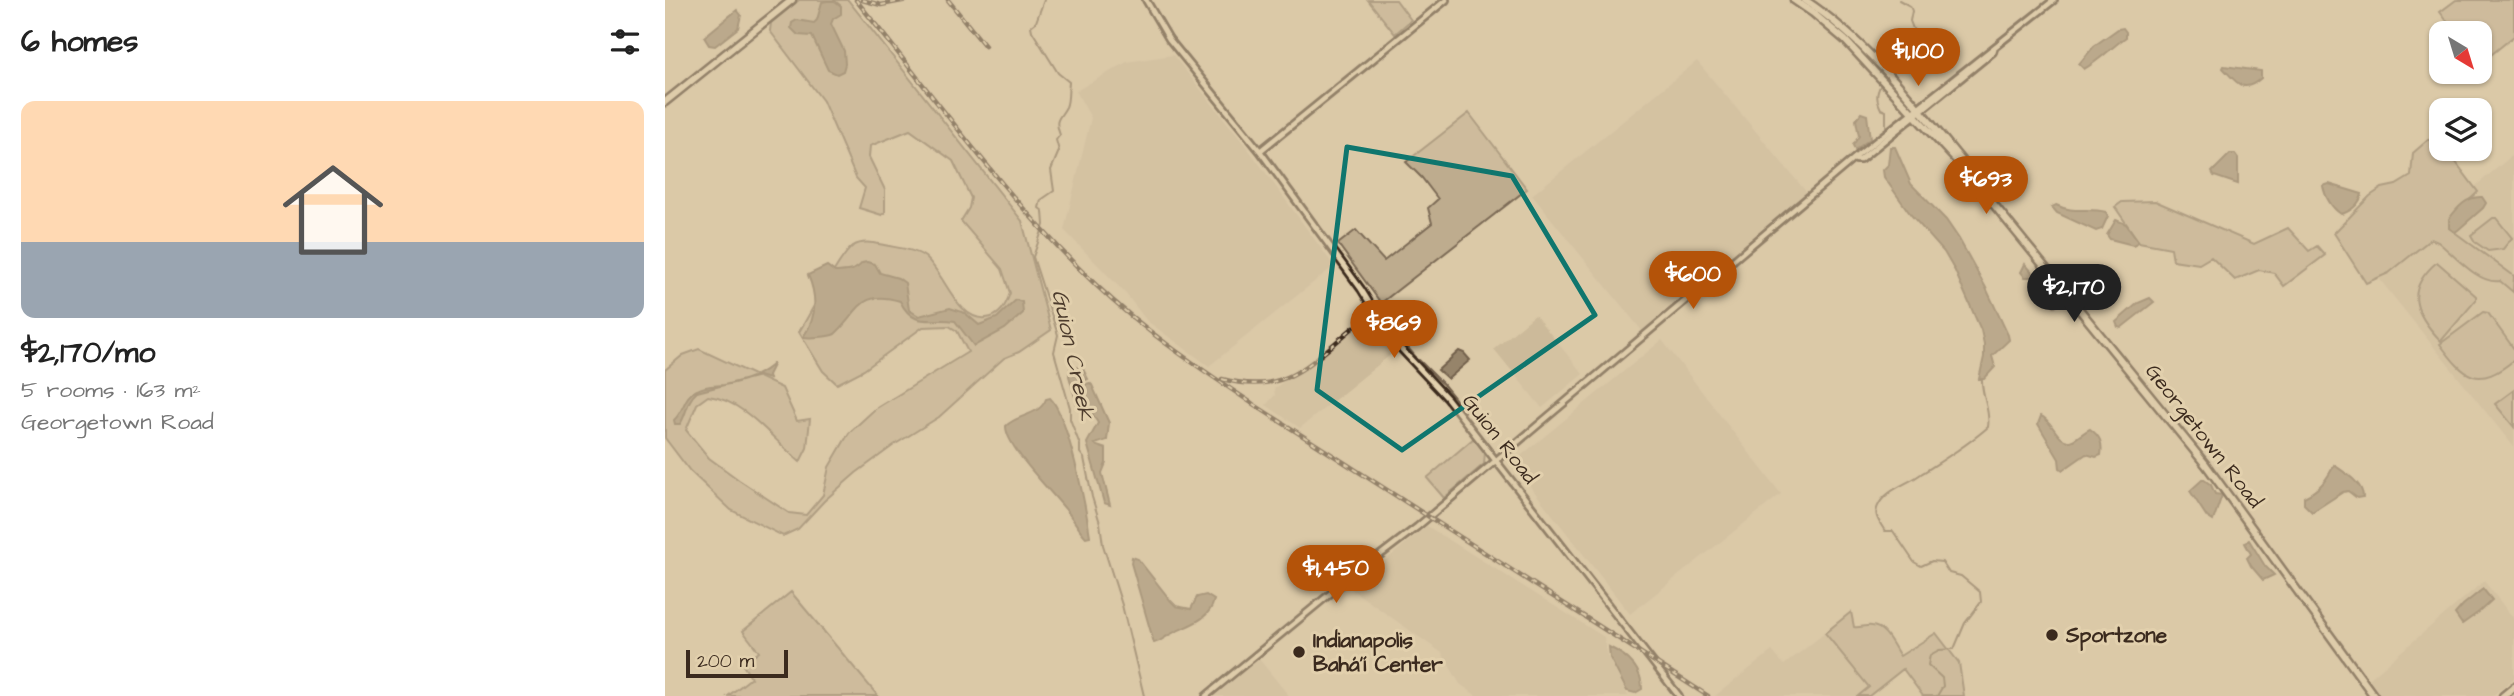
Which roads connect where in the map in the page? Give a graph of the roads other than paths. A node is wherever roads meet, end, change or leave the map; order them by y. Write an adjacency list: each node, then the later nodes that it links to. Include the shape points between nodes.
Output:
1 (793, 0): 8 (main road)
2 (1146, 0): 11 (street, Guion Road, via 1169,39)
3 (1446, 0): 11 (street)
4 (1794, 0): 7 (main road, Georgetown Road)
5 (1805, 0): 7 (main road, Georgetown Road, via 1839,26)
6 (2054, 0): 9 (street)
7 (1881, 72): 9 (main road, Georgetown Road)
8 (665, 102)
9 (1917, 111): 10 (street); 17 (main road, Georgetown Road, via 2197,453)
10 (1893, 130): 12 (street); 12 (street)
11 (1260, 150): 13 (street, Guion Road, via 1388,334)
12 (1856, 160): 13 (street)
13 (1497, 460): 15 (street); 16 (street, Guion Road)
14 (2514, 687): 18 (main road)
15 (1206, 696)
16 (1679, 696)
17 (2374, 696)
18 (2503, 696)

